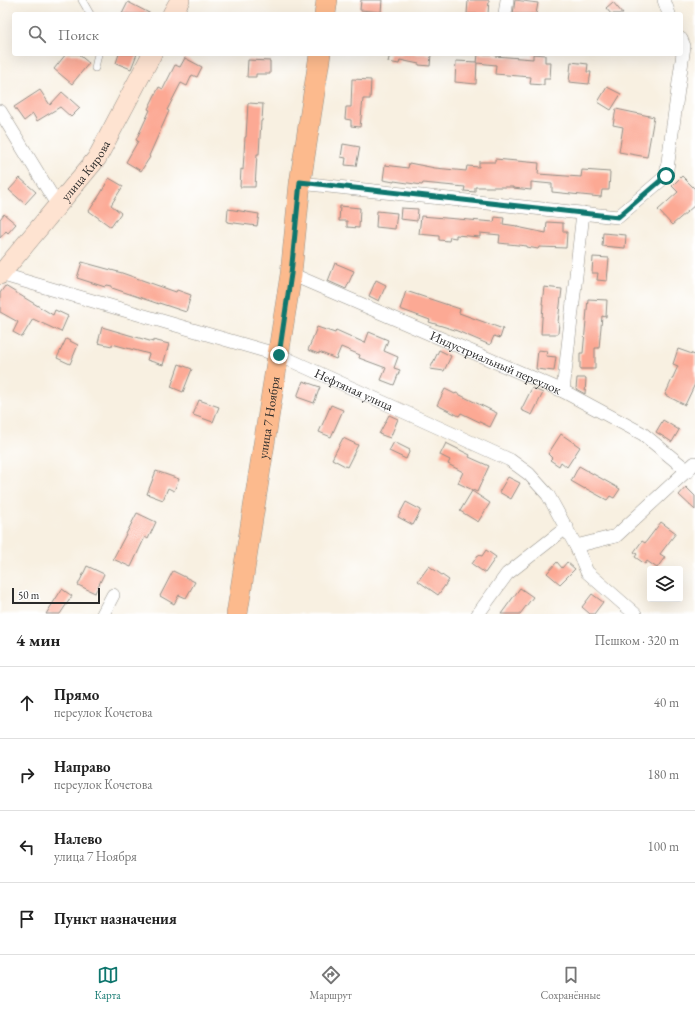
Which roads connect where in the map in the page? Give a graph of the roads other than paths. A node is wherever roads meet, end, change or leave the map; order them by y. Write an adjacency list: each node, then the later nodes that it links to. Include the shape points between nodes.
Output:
1 (82, 0): 5 (lane)
2 (180, 0): 6 (street)
3 (327, 0): 7 (main road)
4 (507, 0): 8 (street)
5 (89, 12)
6 (173, 12)
7 (325, 12)
8 (505, 12)
9 (98, 56): 13 (lane)
10 (151, 56): 16 (street, улица Кирова, via 97,158)
11 (320, 56): 15 (main road, улица 7 Ноября)
12 (683, 56): 17 (street, via 666,176 618,217)
13 (95, 68)
14 (0, 111): 16 (street)
15 (300, 182): 17 (street); 19 (main road, улица 7 Ноября)
16 (58, 206): 18 (street, улица Кирова)
17 (583, 213): 21 (street)
18 (0, 274): 20 (street, Нефтяная улица)
19 (291, 274): 20 (main road, улица 7 Ноября); 21 (street, Индустриальный переулок)
20 (279, 355): 23 (street, Нефтяная улица, via 510,460 529,474 548,495); 27 (main road, улица 7 Ноября)
21 (563, 391): 22 (street, Индустриальный переулок, via 643,434)
22 (691, 467): 24 (street, via 616,536)
23 (567, 527): 24 (street, Нефтяная улица); 28 (street, via 507,574)
24 (576, 546): 29 (street, Нефтяная улица, via 587,572)
25 (113, 595): 26 (street)
26 (103, 614)
27 (237, 614)
28 (478, 614)
29 (635, 614)

